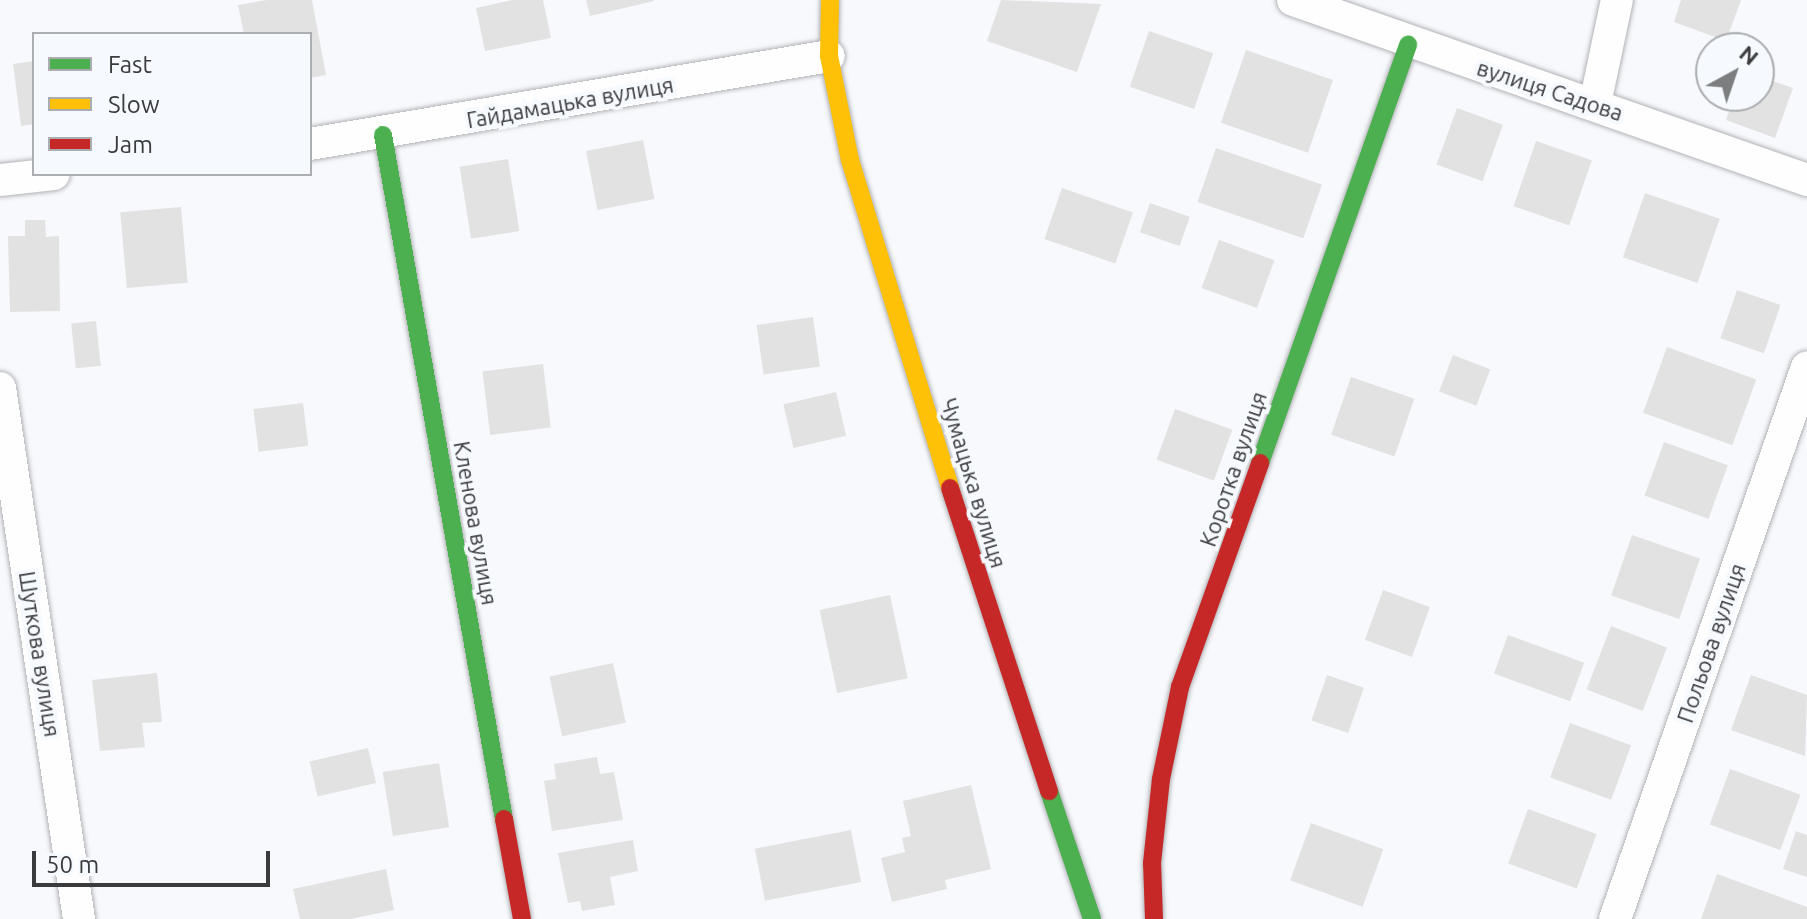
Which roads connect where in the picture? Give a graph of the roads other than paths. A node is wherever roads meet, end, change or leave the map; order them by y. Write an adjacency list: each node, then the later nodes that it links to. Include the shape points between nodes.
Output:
1 (830, 0): 5 (street, Чумацька вулиця)
2 (1293, 0): 4 (street, вулиця Садова)
3 (1617, 0): 6 (street)
4 (1408, 44): 6 (street, вулиця Садова); 17 (street, Коротка вулиця, via 1180,687 1161,779 1152,863)
5 (829, 56): 7 (street, Гайдамацька вулиця); 16 (street, Чумацька вулиця, via 859,190 975,569)
6 (1595, 104): 11 (street, вулиця Садова)
7 (383, 135): 8 (street, Гайдамацька вулиця); 15 (street, Кленова вулиця)
8 (312, 144)
9 (36, 176): 10 (street)
10 (0, 180)
11 (1807, 180)
12 (1807, 367): 18 (street, Польова вулиця)
13 (0, 388): 14 (street, Шуткова вулиця)
14 (79, 919)
15 (522, 919)
16 (1092, 919)
17 (1154, 919)
18 (1615, 919)

